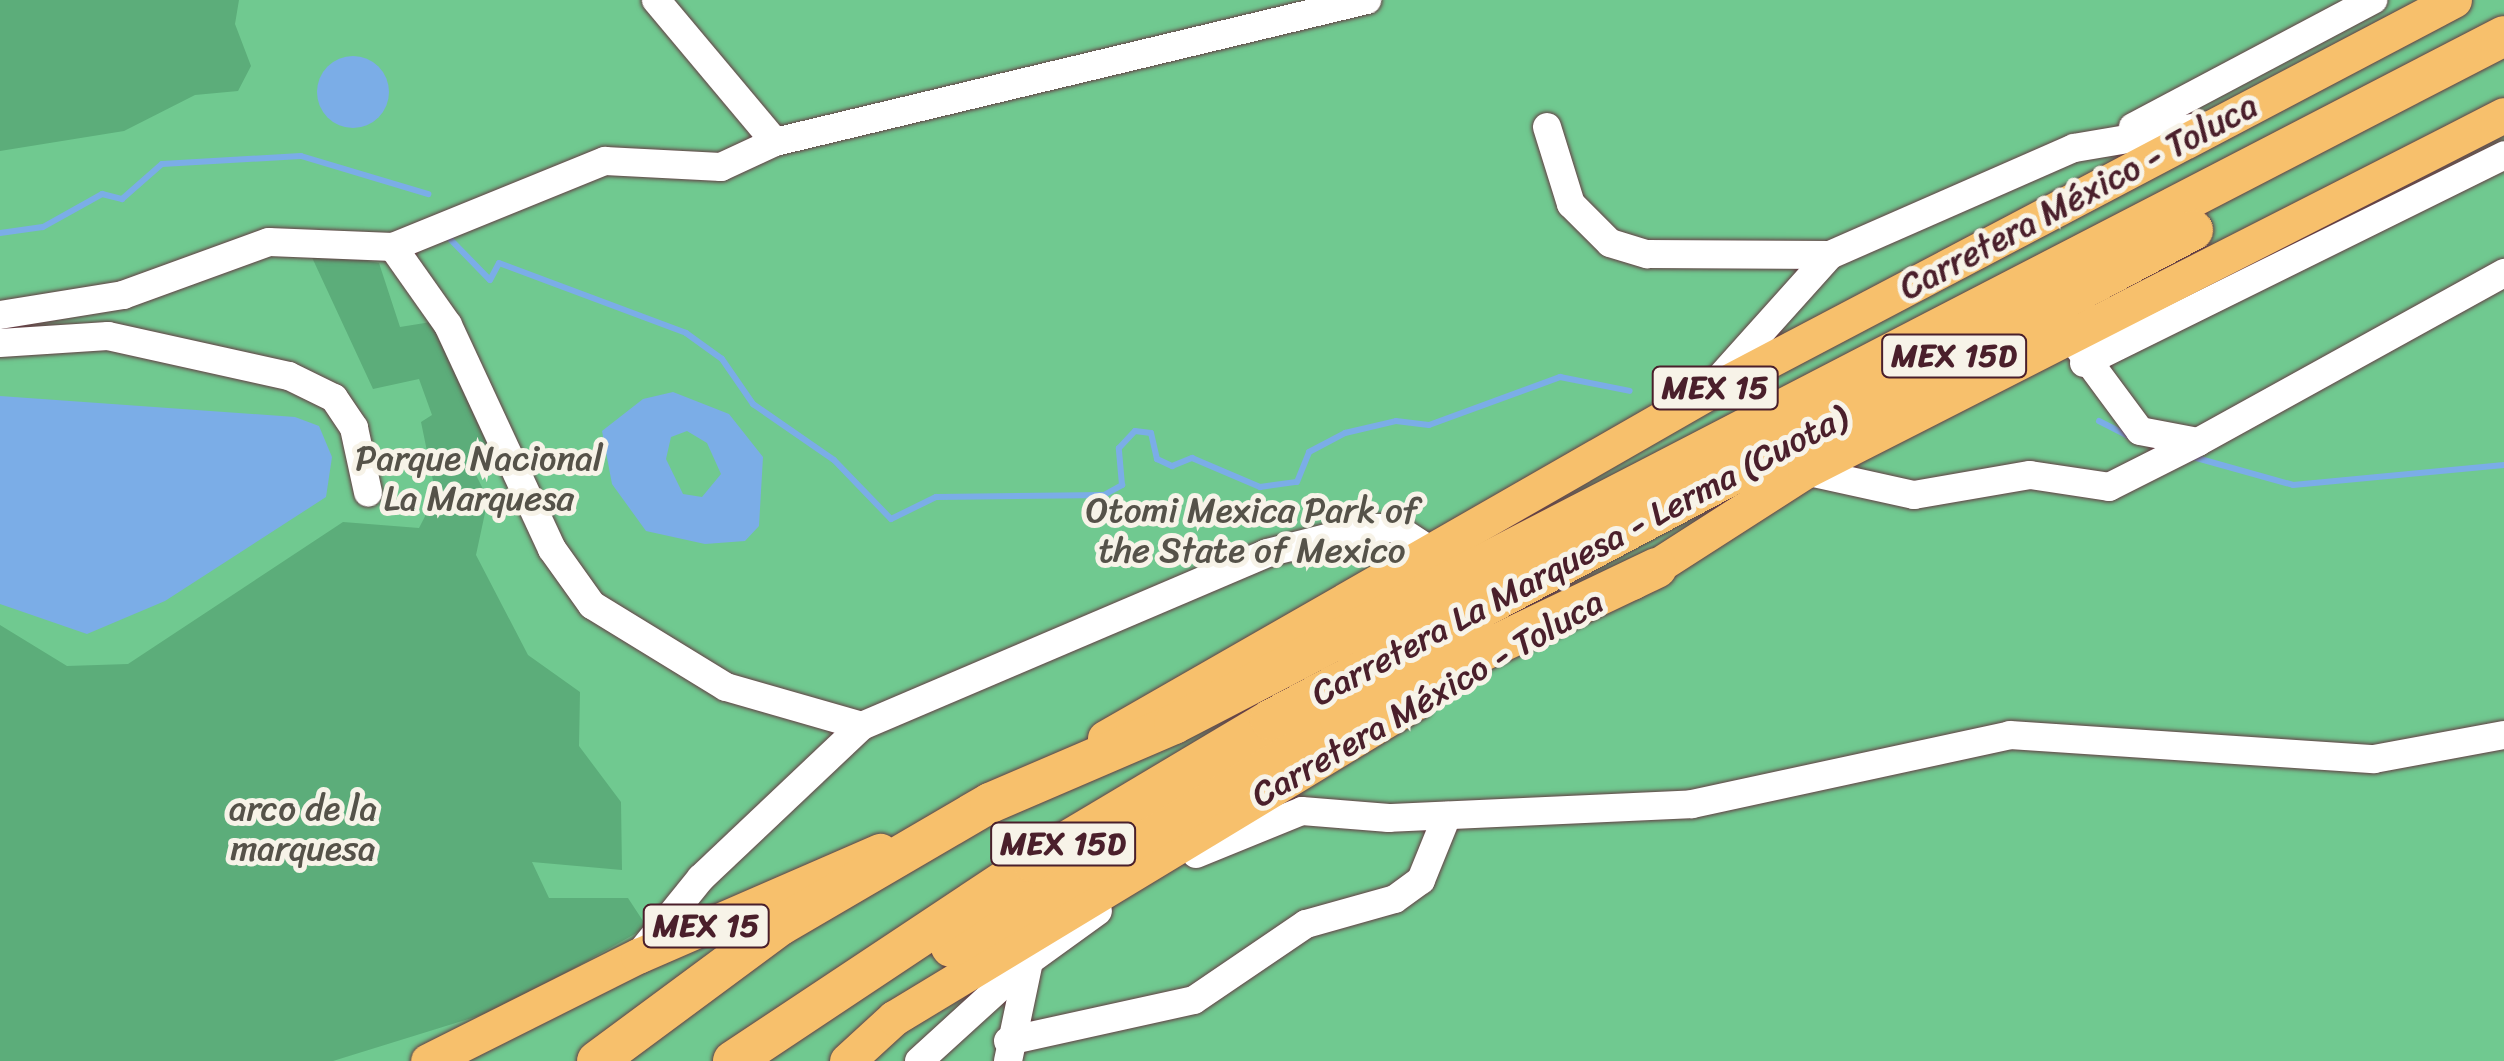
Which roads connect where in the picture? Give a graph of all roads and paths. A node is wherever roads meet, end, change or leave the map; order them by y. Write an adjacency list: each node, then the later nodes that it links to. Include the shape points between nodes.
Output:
1 (656, 0): 11 (street)
2 (1367, 0): 11 (street)
3 (2373, 0): 10 (street)
4 (2454, 0): 8 (main road, Carretera México - Toluca / MEX 15)
5 (2504, 36): 27 (highway, Carretera La Marquesa - Lerma (Cuota) / MEX 15D, via 1174,724)
6 (2504, 66): 34 (highway, Carretera La Marquesa - Lerma (Cuota) / MEX 15D, via 1287,711 1032,862)
7 (2504, 116): 18 (main road, Carretera México - Toluca)
8 (2215, 124): 10 (street); 19 (main road, Carretera México - Toluca / MEX 15)
9 (1547, 127): 14 (street, via 1571,204 1610,242 1647,254)
10 (2119, 135): 14 (street)
11 (775, 142): 13 (street, via 706,170 594,164)
12 (2504, 155): 18 (street)
13 (394, 247): 16 (street, via 269,242 124,295); 25 (street, via 448,325 552,549 592,605 726,687)
14 (1830, 256): 19 (street)
15 (2504, 274): 20 (street)
16 (0, 315)
17 (0, 343): 22 (street, via 108,336 289,376 334,398 354,428)
18 (2076, 349): 20 (street, via 2140,431); 21 (main road, Carretera México - Toluca)
19 (1707, 393): 23 (main road, Carretera México - Toluca / MEX 15)
20 (2192, 446): 21 (street, via 2158,469 2109,487 2030,475 1914,495)
21 (1805, 471): 24 (main road, Carretera México - Toluca)
22 (368, 492)
23 (1431, 551): 25 (street, via 1396,528 1366,528 1266,553); 27 (main road, Carretera México - Toluca / MEX 15)
24 (1657, 568): 29 (main road, Carretera México - Toluca); 35 (highway, via 1340,720)
25 (862, 726): 30 (street, via 701,878)
26 (2504, 735): 28 (street, via 2374,759 2010,735 1692,804)
27 (990, 803): 30 (main road, Carretera México - Toluca / MEX 15); 33 (highway, MEX 15D, via 781,924)
28 (1447, 816): 29 (street, via 1286,816 1222,838); 31 (street, via 1421,880 1395,899 1306,924 1194,1000)
29 (1033, 945): 31 (street); 36 (main road, Carretera México - Toluca, via 894,1018); 37 (street)
30 (638, 956): 32 (main road, Carretera México - Toluca / MEX 15)
31 (1008, 1051)
32 (428, 1061)
33 (597, 1061)
34 (733, 1061)
35 (764, 1061)
36 (847, 1061)
37 (918, 1061)

